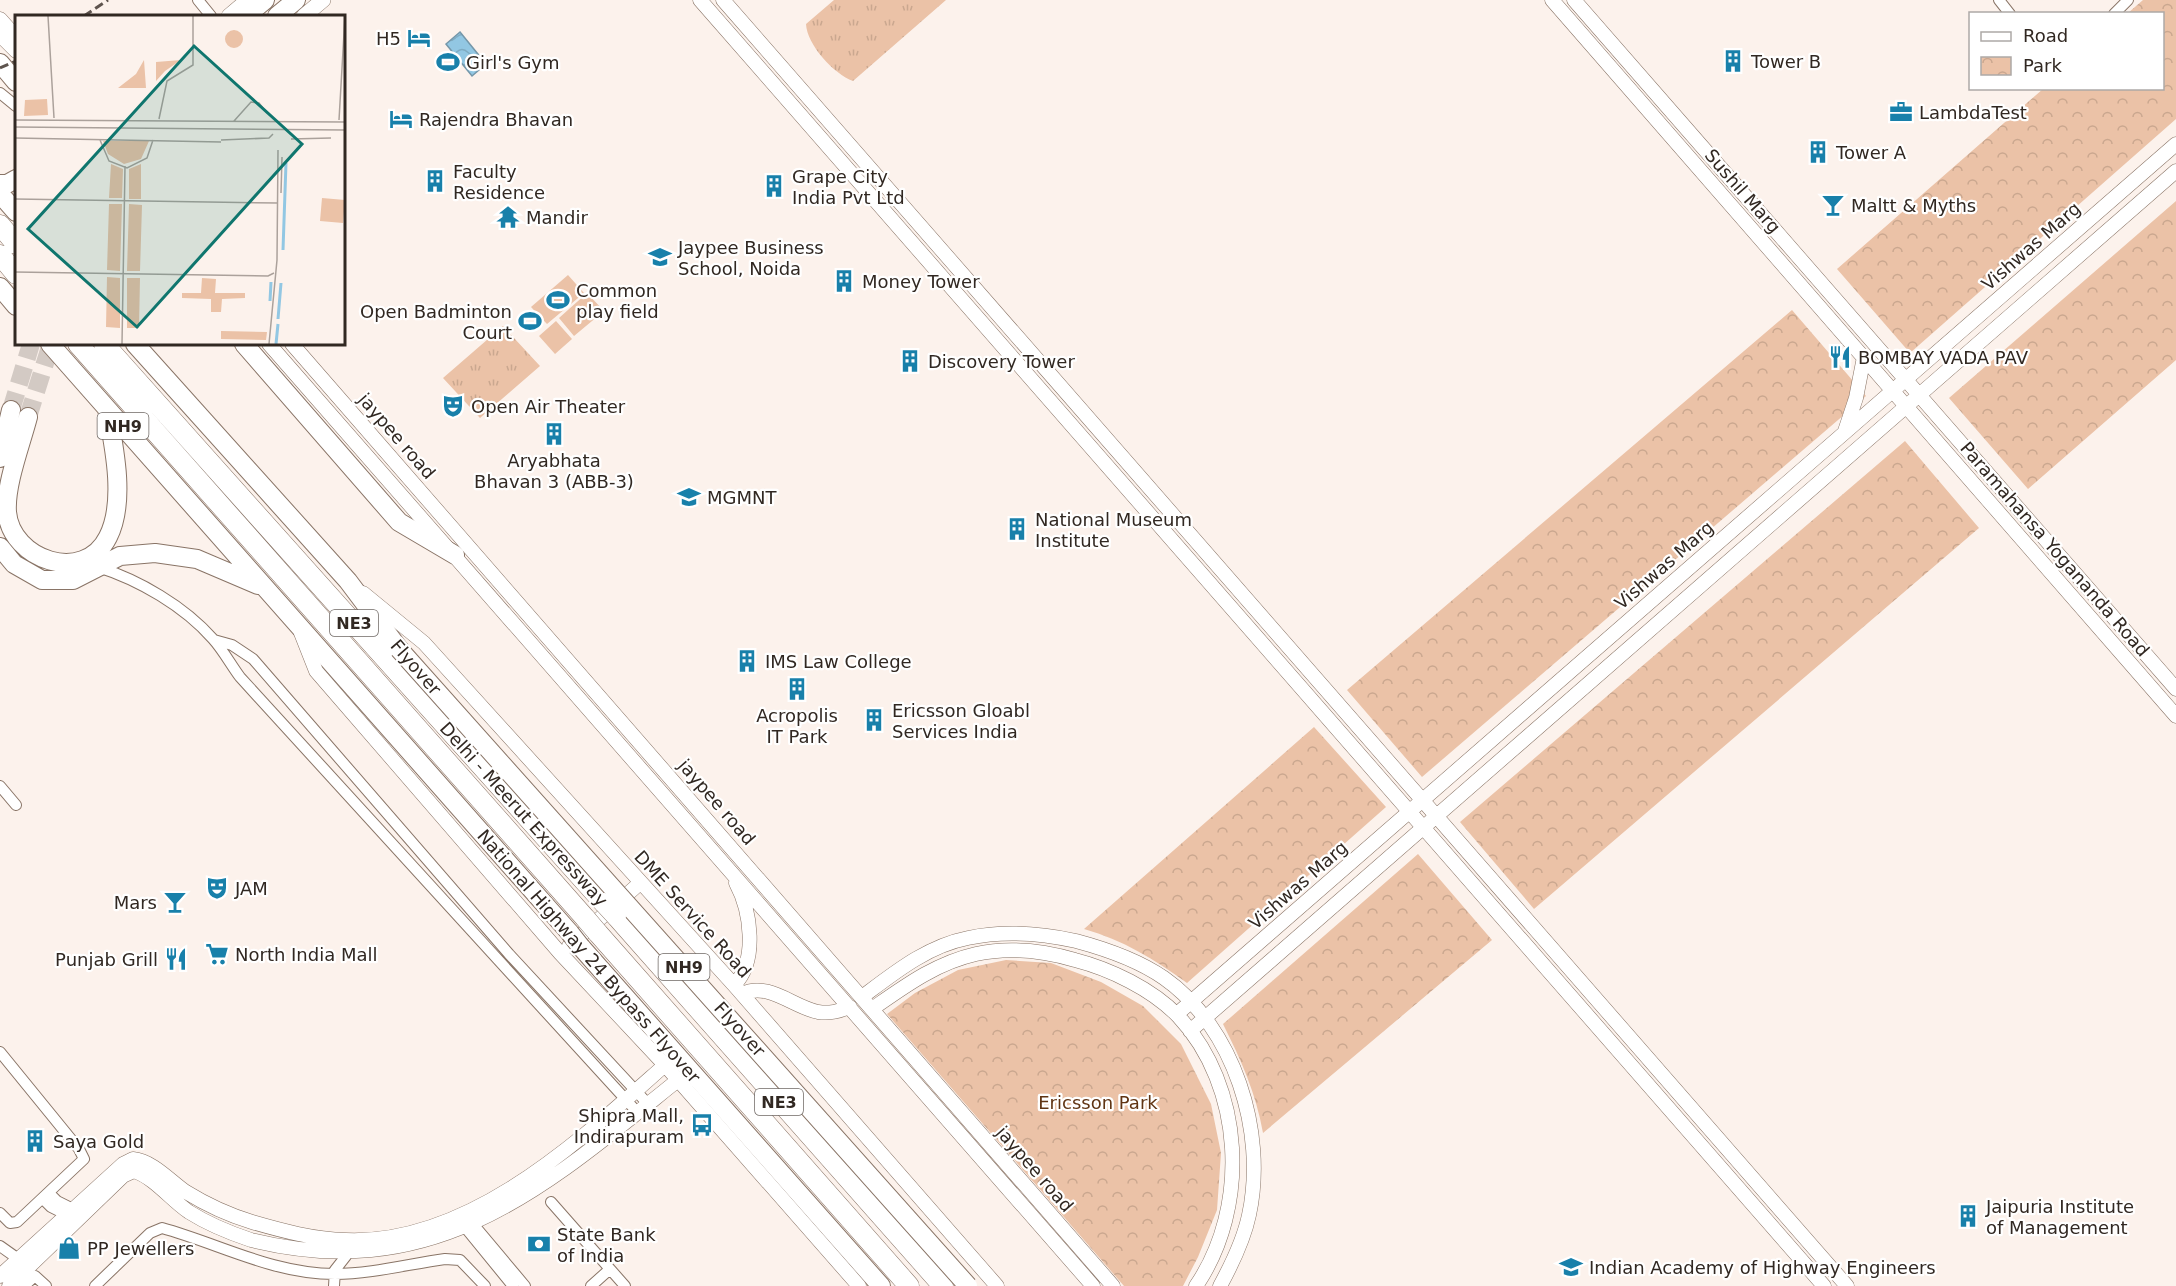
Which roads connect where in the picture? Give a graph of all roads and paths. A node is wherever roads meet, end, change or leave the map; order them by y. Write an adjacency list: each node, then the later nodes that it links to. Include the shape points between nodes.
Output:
1 (198, 0): 14 (street)
2 (248, 0): 15 (main road)
3 (265, 0): 16 (highway)
4 (296, 0): 17 (highway)
5 (323, 0): 18 (main road)
6 (700, 0): 74 (street)
7 (723, 0): 72 (street)
8 (1552, 0): 46 (street, Sushil Marg)
9 (1574, 0): 49 (street, Sushil Marg)
10 (1999, 0): 12 (street)
11 (2128, 0): 13 (street)
12 (2008, 12)
13 (2116, 12)
14 (210, 15)
15 (230, 15)
16 (247, 15)
17 (278, 15)
18 (305, 15)
19 (0, 19): 21 (street)
20 (0, 35): 22 (street)
21 (15, 36)
22 (15, 50)
23 (0, 63): 24 (highway)
24 (15, 81)
25 (0, 93): 26 (street)
26 (15, 105)
27 (2176, 144): 49 (street, Vishwas Marg)
28 (2176, 171): 51 (street)
29 (15, 180): 30 (highway)
30 (0, 184)
31 (0, 194): 32 (highway)
32 (15, 211)
33 (0, 225): 34 (highway)
34 (15, 243)
35 (0, 255): 36 (highway)
36 (15, 273)
37 (1, 288): 38 (highway)
38 (15, 305)
39 (51, 345): 53 (highway, NH9)
40 (79, 345): 119 (highway, Delhi - Meerut Expressway / NE3)
41 (105, 345): 120 (highway, Delhi - Meerut Expressway / NE3)
42 (136, 345): 63 (highway, Flyover)
43 (244, 345): 60 (highway, via 399,522)
44 (270, 345): 48 (street)
45 (293, 345): 47 (street, jaypee road)
46 (1864, 357): 50 (street, Sushil Marg); 56 (street)
47 (308, 361): 48 (street); 62 (street, jaypee road)
48 (296, 372): 60 (street)
49 (1905, 380): 50 (street, Vishwas Marg); 51 (street, Sushil Marg)
50 (1893, 390): 52 (street, Sushil Marg); 56 (street, Vishwas Marg)
51 (1919, 395): 52 (street); 69 (street, Paramahansa Yogananda Road)
52 (1906, 406): 70 (street, Paramahansa Yogananda Road); 75 (street)
53 (107, 408): 55 (highway, via 117,489 112,527 98,550 67,563 39,557 11,530 8,495); 66 (highway, NH9)
54 (11, 410): 57 (highway)
55 (28, 417)
56 (1844, 432): 72 (street, Vishwas Marg)
57 (0, 458)
58 (0, 547): 61 (highway, via 14,564 42,580 74,580)
59 (131, 554): 61 (highway); 64 (street, via 129,566); 66 (highway, via 197,559)
60 (455, 555): 65 (street)
61 (98, 567): 64 (street)
62 (495, 577): 65 (street); 83 (street, jaypee road)
63 (348, 581): 78 (street, DME Service Road, via 424,644); 121 (highway, Flyover / NH9, bridge, via 399,649)
64 (137, 583): 68 (street, via 173,605)
65 (483, 587): 77 (street)
66 (265, 588): 67 (highway, NH9)
67 (298, 626): 81 (street, via 316,671); 118 (highway, National Highway 24 Bypass Flyover / NH9, bridge)
68 (214, 640): 79 (street, via 232,645 253,659); 80 (street, via 240,677)
69 (2176, 690)
70 (2176, 716)
71 (0, 786): 73 (street)
72 (1422, 801): 74 (street, Vishwas Marg); 75 (street)
73 (16, 805)
74 (1409, 812): 76 (street); 84 (street, Vishwas Marg)
75 (1436, 816): 76 (street); 128 (street)
76 (1423, 828): 88 (street); 127 (street)
77 (728, 866): 82 (street, via 744,897 749,941 747,966); 85 (street)
78 (640, 883): 81 (street); 82 (street, DME Service Road)
79 (454, 891): 80 (street); 93 (street)
80 (443, 899): 93 (street)
81 (561, 954): 91 (street)
82 (738, 990): 85 (street, via 759,990 817,1012 833,1013); 122 (street, DME Service Road)
83 (862, 997): 84 (street, via 933,949 967,938 1010,932 1051,935 1107,949 1163,978); 86 (street, jaypee road)
84 (1190, 1002): 87 (street, Vishwas Marg); 88 (street)
85 (850, 1007): 96 (street)
86 (872, 1010): 87 (street, via 916,978 946,964 977,954 1014,951 1049,953 1096,965 1142,989); 95 (street, jaypee road)
87 (1177, 1014): 89 (street)
88 (1204, 1019): 89 (street); 126 (street, via 1229,1058 1247,1108 1254,1162 1250,1215 1233,1263)
89 (1190, 1031): 125 (street, via 1205,1052 1223,1092 1231,1134 1232,1177 1225,1227)
90 (0, 1052): 97 (street, via 83,1155 81,1163)
91 (665, 1065): 92 (street); 93 (street)
92 (678, 1080): 94 (street); 117 (street)
93 (631, 1095): 94 (street); 101 (street, via 534,1175)
94 (643, 1108): 102 (street, via 537,1193)
95 (1007, 1165): 96 (street); 124 (street, jaypee road)
96 (997, 1175): 123 (street)
97 (46, 1196): 99 (street, via 51,1207); 100 (street, via 17,1222 10,1223)
98 (550, 1203): 106 (street)
99 (70, 1212): 101 (street, via 133,1159 149,1164 186,1192 230,1214 304,1236 380,1238); 105 (street)
100 (0, 1213)
101 (460, 1215): 102 (street)
102 (472, 1229): 104 (street, via 396,1253); 113 (street); 114 (street)
103 (0, 1246): 105 (street)
104 (346, 1256): 105 (street, via 304,1253 216,1227 134,1171 123,1176); 107 (street)
105 (25, 1263): 108 (street)
106 (610, 1269): 115 (street); 116 (street)
107 (334, 1274): 110 (street, via 265,1263 162,1228 150,1233); 111 (street); 112 (street, via 452,1259 460,1260)
108 (10, 1277): 109 (street, via 35,1276)
109 (46, 1286)
110 (95, 1286)
111 (334, 1286)
112 (485, 1286)
113 (513, 1286)
114 (525, 1286)
115 (591, 1286)
116 (625, 1286)
117 (859, 1286)
118 (881, 1286)
119 (909, 1286)
120 (944, 1286)
121 (968, 1286)
122 (997, 1286)
123 (1093, 1286)
124 (1113, 1286)
125 (1197, 1286)
126 (1220, 1286)
127 (1824, 1286)
128 (1847, 1286)

